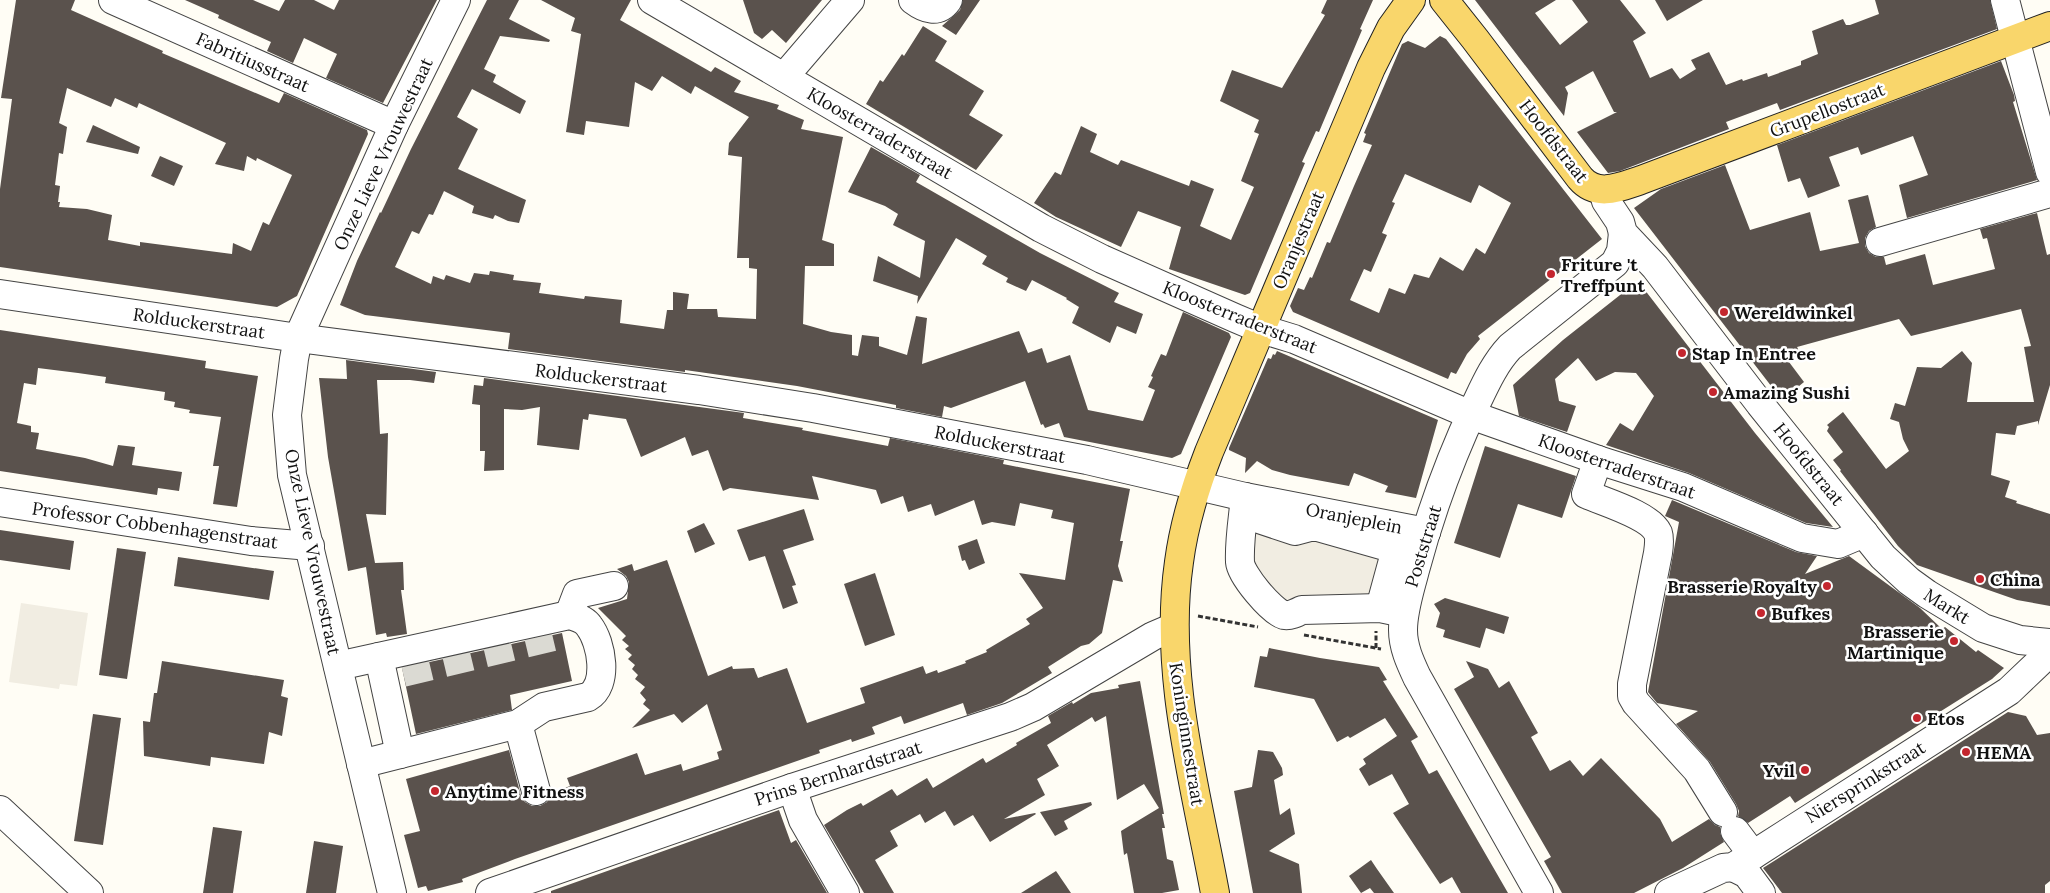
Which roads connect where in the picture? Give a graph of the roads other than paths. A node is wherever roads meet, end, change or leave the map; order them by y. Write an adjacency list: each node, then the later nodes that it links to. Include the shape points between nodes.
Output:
1 (113, 0): 13 (street, Fabritiusstraat)
2 (456, 0): 13 (street, Onze Lieve Vrouwestraat)
3 (652, 0): 12 (street, Kloosterraderstraat)
4 (850, 0): 12 (street)
5 (913, 0): 6 (street, via 933,10)
6 (948, 0)
7 (1411, 0): 20 (main road, Oranjestraat, via 1391,28 1371,68)
8 (1444, 0): 15 (main road, Hoofdstraat, via 1580,178 1590,187)
9 (2005, 0): 11 (street)
10 (2050, 26): 11 (main road, Grupellostraat)
11 (2016, 39): 14 (street); 15 (main road, Grupellostraat, via 1641,180)
12 (784, 76): 20 (street, Kloosterraderstraat, via 1041,228 1102,259)
13 (394, 124): 21 (street, Onze Lieve Vrouwestraat)
14 (2050, 172)
15 (1603, 190): 17 (street, Hoofdstraat)
16 (2050, 193): 18 (street)
17 (1623, 233): 22 (street, Poststraat, via 1621,251 1615,263 1504,354); 28 (street, Hoofdstraat, via 1706,317)
18 (1880, 242)
19 (0, 294): 21 (street, Rolduckerstraat)
20 (1261, 329): 22 (street, Kloosterraderstraat, via 1294,339); 24 (main road, Oranjestraat, via 1208,452)
21 (298, 338): 24 (street, Rolduckerstraat, via 813,408 1087,460); 29 (street, Onze Lieve Vrouwestraat, via 287,415 292,475)
22 (1471, 415): 23 (street, Kloosterraderstraat); 27 (street, Poststraat, via 1447,469)
23 (1598, 460): 28 (street, Kloosterraderstraat, via 1683,487 1802,538 1838,544); 46 (street, via 1586,494 1652,524 1659,538 1632,696 1697,770 1729,821)
24 (1197, 486): 26 (street, Oranjeplein); 34 (main road, Koninginnestraat, via 1178,563)
25 (0, 502): 29 (street, Professor Cobbenhagenstraat, via 251,541)
26 (1244, 506): 27 (street, Oranjeplein); 30 (street, Oranjeplein, via 1295,532 1318,527); 32 (street, via 1240,564 1254,587 1278,612 1286,615 1302,610)
27 (1426, 532): 30 (street, Oranjeplein); 32 (street, Poststraat)
28 (1864, 533): 35 (street, Markt, via 1883,557 1909,581 1951,610 2001,635)
29 (310, 546): 38 (street, Onze Lieve Vrouwestraat)
30 (1392, 548): 32 (street, Oranjeplein, via 1395,553)
31 (614, 586): 33 (street, via 577,594)
32 (1392, 611): 52 (street, Poststraat, via 1403,630 1405,647 1417,677)
33 (566, 625): 37 (street); 40 (street, via 581,619 589,626 600,656 601,681 588,697 544,707)
34 (1174, 627): 43 (street, Prins Bernhardstraat, via 1010,717); 51 (main road, Koninginnestraat, via 1180,704)
35 (2050, 643)
36 (2050, 652): 46 (street, Niersprinkstraat, via 2009,691)
37 (379, 657): 38 (street); 39 (street); 41 (street)
38 (338, 666): 42 (street, Onze Lieve Vrouwestraat)
39 (403, 673)
40 (518, 724): 41 (street); 44 (street)
41 (400, 754): 42 (street)
42 (361, 764): 48 (street, Onze Lieve Vrouwestraat)
43 (792, 788): 49 (street, Prins Bernhardstraat); 50 (street, via 803,820)
44 (536, 792)
45 (0, 810): 47 (street)
46 (1743, 861): 53 (street, Niersprinkstraat); 54 (street, via 1747,874)
47 (89, 893)
48 (392, 893)
49 (490, 893)
50 (845, 893)
51 (1215, 893)
52 (1540, 893)
53 (1669, 893)
54 (1761, 893)

